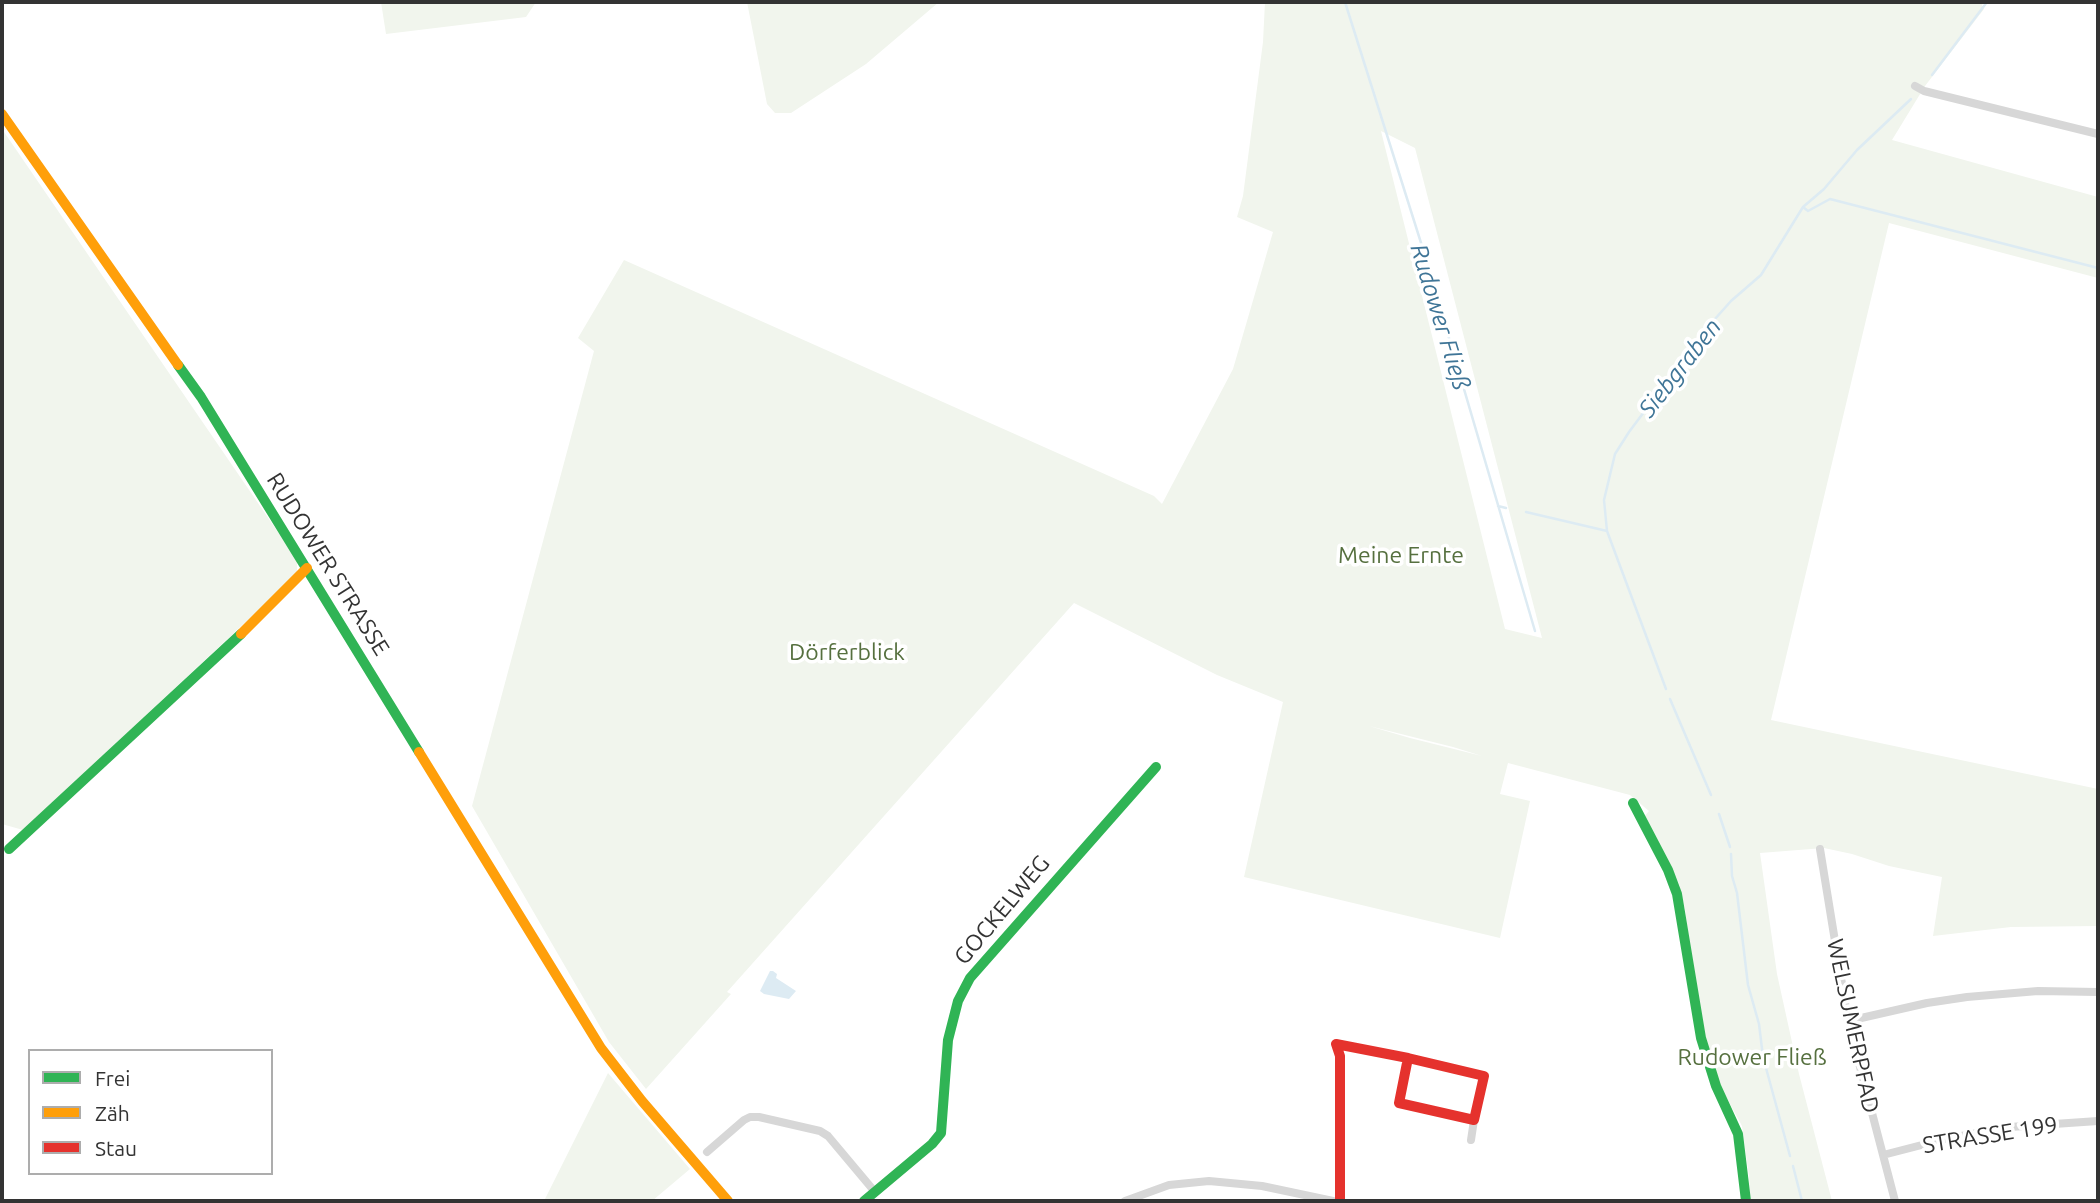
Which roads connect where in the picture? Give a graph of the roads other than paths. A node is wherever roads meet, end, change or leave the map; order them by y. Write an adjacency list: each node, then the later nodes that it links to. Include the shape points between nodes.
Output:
1 (1915, 86): 3 (street)
2 (2, 114): 4 (street, RUDOWER STRASSE, via 201,397)
3 (2098, 134)
4 (307, 568): 7 (street); 18 (street, RUDOWER STRASSE, via 601,1048)
5 (1156, 767): 17 (street, GOCKELWEG, via 970,978 958,1001 948,1040 941,1133)
6 (1633, 803): 23 (street, via 1677,894 1701,1038 1738,1134)
7 (9, 849)
8 (1820, 849): 10 (street, WELSUMERPFAD)
9 (2098, 992): 10 (street, via 1967,997)
10 (1848, 1021): 16 (street, WELSUMERPFAD)
11 (1408, 1058): 12 (street, via 1399,1103); 12 (street, via 1484,1076); 22 (street, via 1336,1044 1340,1056)
12 (1474, 1120): 14 (street)
13 (2098, 1121): 16 (street, STRASSE 199, via 2010,1127)
14 (1471, 1140)
15 (707, 1152): 17 (street, via 750,1117 808,1128 828,1136)
16 (1883, 1156): 24 (street, WELSUMERPFAD)
17 (875, 1192): 19 (street, GOCKELWEG)
18 (728, 1201)
19 (864, 1201)
20 (1125, 1201): 21 (street, via 1169,1185 1209,1181)
21 (1334, 1201)
22 (1340, 1201)
23 (1746, 1201)
24 (1895, 1201)

